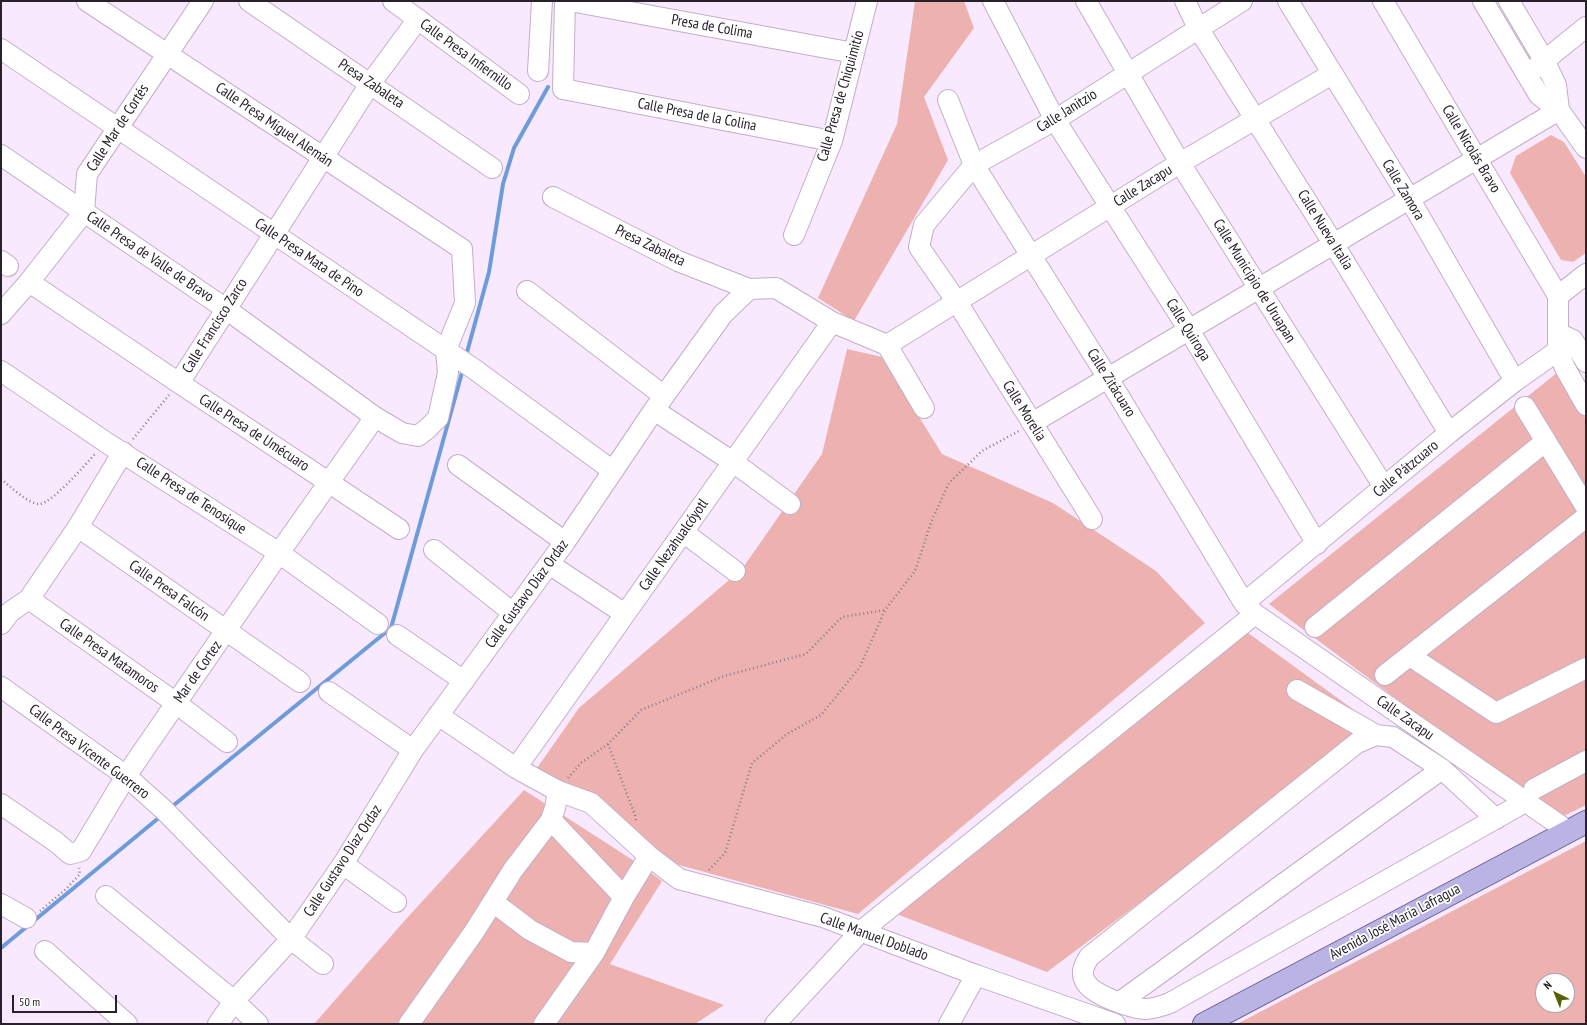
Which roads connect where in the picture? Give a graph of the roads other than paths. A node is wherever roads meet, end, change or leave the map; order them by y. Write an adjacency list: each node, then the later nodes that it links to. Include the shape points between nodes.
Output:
1 (87, 1): 22 (street, Calle Presa Miguel Alemán)
2 (203, 1): 22 (street, Calle Mar de Cortés)
3 (249, 1): 28 (street, Presa Zabaleta)
4 (393, 1): 17 (street, Calle Presa Infiernillo)
5 (542, 1): 24 (street)
6 (565, 1): 35 (street, Calle Presa de la Colina, via 563,89)
7 (570, 1): 21 (street, Presa de Colima)
8 (867, 1): 21 (street, Calle Presa de Chiquimitío)
9 (993, 1): 32 (street, Calle Quiroga)
10 (1086, 1): 25 (street, Calle Municipio de Uruapan)
11 (1184, 1): 19 (street, Calle Nueva Italia)
12 (1242, 1): 19 (street, Calle Janitzio)
13 (1288, 1): 26 (street, Calle Zamora)
14 (1384, 1): 39 (street, Calle Nicolás Bravo)
15 (1483, 1): 27 (street)
16 (1509, 1): 23 (street)
17 (418, 19): 28 (street, Calle Francisco Zarco); 29 (street, Calle Presa Infiernillo)
18 (1586, 27): 23 (street)
19 (1198, 28): 25 (street, Calle Janitzio); 33 (street, Calle Nueva Italia)
20 (1, 50): 34 (street, Calle Presa Mata de Pino)
21 (854, 53): 35 (street, Calle Presa de Chiquimitío)
22 (167, 54): 34 (street, Calle Mar de Cortés); 38 (street, Calle Presa Miguel Alemán)
23 (1544, 60): 27 (street); 31 (street, via 1556,85)
24 (538, 71)
25 (1127, 73): 32 (street, Calle Janitzio); 40 (street, Calle Municipio de Uruapan)
26 (1332, 74): 33 (street, Calle Zacapu); 44 (street, Calle Zamora)
27 (1528, 75): 31 (street, via 1539,94)
28 (370, 84): 38 (street, Calle Francisco Zarco); 42 (street, Presa Zabaleta)
29 (519, 94)
30 (948, 100): 41 (street, Calle Zitácuaro)
31 (1559, 110): 36 (street); 39 (street)
32 (1055, 120): 41 (street, Calle Janitzio); 45 (street, Calle Quiroga)
33 (1256, 120): 40 (street, Calle Zacapu); 49 (street, Calle Nueva Italia)
34 (117, 128): 46 (street, Calle Mar de Cortés, via 87,174); 47 (street, Calle Presa Mata de Pino)
35 (832, 141): 48 (street, Calle Presa de Chiquimitío)
36 (1586, 148)
37 (1, 155): 46 (street, Calle Presa de Valle de Bravo)
38 (323, 157): 47 (street, Calle Francisco Zarco); 65 (street, Calle Presa Miguel Alemán, via 462,249 465,303)
39 (1476, 158): 44 (street); 57 (street, Calle Nicolás Bravo)
40 (1180, 163): 45 (street, Calle Zacapu); 54 (street, Calle Municipio de Uruapan)
41 (974, 166): 50 (street, Calle Janitzio, via 924,226); 51 (street, Calle Zitácuaro)
42 (492, 168)
43 (553, 197): 55 (street, Presa Zabaleta, via 678,261)
44 (1409, 198): 49 (street); 69 (street, Calle Zamora)
45 (1110, 207): 51 (street, Calle Zacapu); 62 (street, Calle Quiroga)
46 (84, 212): 53 (street); 59 (street, Calle Presa de Valle de Bravo)
47 (274, 234): 59 (street, Calle Francisco Zarco); 65 (street, Calle Presa Mata de Pino)
48 (794, 234)
49 (1333, 243): 54 (street); 77 (street, Calle Nueva Italia)
50 (919, 247): 58 (street, Calle Morelia)
51 (1031, 255): 58 (street, Calle Zacapu); 68 (street, Calle Zitácuaro)
52 (1586, 274): 57 (street)
53 (29, 282): 60 (street); 70 (street, Calle Presa de Umécuaro)
54 (1258, 288): 62 (street); 84 (street, Calle Municipio de Uruapan)
55 (749, 289): 61 (street, via 776,288); 71 (street, Calle Gustavo Díaz Ordaz, via 723,314)
56 (527, 291): 71 (street)
57 (1558, 296): 63 (street)
58 (957, 302): 64 (street, Calle Zacapu); 76 (street, Calle Morelia)
59 (226, 309): 70 (street, Calle Francisco Zarco); 75 (street, Calle Presa de Valle de Bravo)
60 (1, 314)
61 (832, 322): 64 (street); 80 (street, Calle Nezahualcóyotl)
62 (1189, 330): 68 (street); 93 (street, Calle Quiroga)
63 (1563, 341): 66 (street); 69 (street, Calle Pátzcuaro); 72 (street, via 1565,368)
64 (887, 345): 74 (street)
65 (451, 354): 75 (street, Calle Presa de Valle de Bravo, via 438,418 428,429 418,436 402,432); 82 (street, Calle Presa Mata de Pino)
66 (1586, 362)
67 (1, 371): 79 (street, Calle Presa de Tenosique)
68 (1108, 378): 76 (street); 99 (street, Calle Zitácuaro)
69 (1516, 381): 77 (street, Calle Pátzcuaro)
70 (179, 383): 83 (street, Calle Presa de Umécuaro)
71 (659, 403): 80 (street); 82 (street, Calle Gustavo Díaz Ordaz)
72 (1586, 405)
73 (1525, 407): 78 (street)
74 (924, 408)
75 (375, 417): 83 (street, Mar de Cortez)
76 (1032, 423): 88 (street, Calle Morelia)
77 (1449, 434): 84 (street, Calle Pátzcuaro)
78 (1546, 441): 86 (street); 104 (street)
79 (115, 447): 89 (street); 95 (street, Calle Presa de Tenosique)
80 (733, 462): 85 (street); 91 (street, Calle Nezahualcóyotl)
81 (458, 465): 92 (street)
82 (613, 471): 92 (street, Calle Gustavo Díaz Ordaz)
83 (329, 482): 90 (street, Calle Presa de Umécuaro); 95 (street, Mar de Cortez)
84 (1384, 487): 93 (street, Calle Pátzcuaro)
85 (790, 504)
86 (1586, 507)
87 (1586, 517): 107 (street)
88 (1092, 519)
89 (78, 527): 98 (street); 105 (street, Calle Presa Falcón)
90 (399, 529)
91 (683, 532): 97 (street); 101 (street, Calle Nezahualcóyotl)
92 (565, 542): 96 (street, Calle Gustavo Díaz Ordaz)
93 (1317, 544): 99 (street, Calle Pátzcuaro)
94 (434, 550): 100 (street)
95 (279, 553): 103 (street, Calle Presa de Tenosique); 105 (street, Mar de Cortez)
96 (549, 564): 100 (street, Calle Gustavo Díaz Ordaz); 101 (street)
97 (735, 571)
98 (28, 599): 102 (street, via 10,612); 115 (street, Calle Presa Matamoros)
99 (1250, 608): 125 (street, Calle Zacapu); 138 (street, Calle Pátzcuaro)
100 (513, 613): 110 (street, Calle Gustavo Díaz Ordaz)
101 (625, 614): 121 (street, Calle Nezahualcóyotl)
102 (1, 624)
103 (378, 624)
104 (1315, 627)
105 (226, 630): 111 (street, Calle Presa Falcón); 115 (street, Mar de Cortez)
106 (397, 635): 110 (street)
107 (1410, 656): 108 (street, via 1496,713); 109 (street)
108 (1586, 668)
109 (1385, 676)
110 (464, 681): 116 (street, Calle Gustavo Díaz Ordaz)
111 (300, 682)
112 (1, 687): 123 (street, Calle Presa Vicente Guerrero)
113 (1297, 690): 117 (street)
114 (329, 692): 119 (street)
115 (176, 703): 118 (street, Calle Presa Matamoros); 123 (street, Mar de Cortez)
116 (438, 715): 119 (street, Calle Gustavo Díaz Ordaz); 121 (street, Calle Manuel Doblado)
117 (1376, 735): 122 (street, via 1394,738); 144 (street, via 1358,743 1089,957 1083,968 1084,980 1092,990)
118 (227, 742)
119 (413, 750): 131 (street, Calle Gustavo Díaz Ordaz)
120 (1586, 761): 125 (street)
121 (516, 768): 124 (street, Calle Manuel Doblado)
122 (1442, 769): 127 (street); 144 (street)
123 (126, 776): 126 (street, Mar de Cortez, via 81,851 70,854); 139 (street, Calle Presa Vicente Guerrero)
124 (558, 791): 128 (street); 130 (street, Calle Manuel Doblado, via 591,804)
125 (1529, 795): 127 (street); 129 (street, Calle Zacapu)
126 (1, 804)
127 (1496, 819): 144 (street, via 1170,1003 1144,1009)
128 (551, 820): 133 (street); 135 (street, via 513,870)
129 (1577, 826): 155 (main road, Avenida José María Lafragua)
130 (643, 850): 133 (street); 138 (street, Calle Manuel Doblado, via 679,879 822,918)
131 (343, 864): 134 (street); 139 (street, Calle Gustavo Díaz Ordaz)
132 (106, 896): 145 (street)
133 (624, 897): 141 (street)
134 (396, 902)
135 (493, 902): 141 (street, via 530,930 571,952); 150 (street)
136 (1, 904): 137 (street)
137 (26, 918)
138 (860, 932): 143 (street, Calle Manuel Doblado); 152 (street, Calle Pátzcuaro)
139 (291, 939): 142 (street, Calle Presa Vicente Guerrero); 145 (street, Calle Gustavo Díaz Ordaz)
140 (45, 951): 147 (street)
141 (594, 953): 151 (street)
142 (323, 964)
143 (976, 975): 146 (street, Calle Manuel Doblado); 153 (street)
144 (1113, 1000): 146 (street)
145 (234, 1001): 148 (street, Calle Gustavo Díaz Ordaz); 149 (street)
146 (1094, 1016): 154 (street, Calle Manuel Doblado)
147 (126, 1024)
148 (218, 1024)
149 (258, 1024)
150 (409, 1024)
151 (544, 1024)
152 (775, 1024)
153 (949, 1024)
154 (1115, 1024)
155 (1204, 1024)

